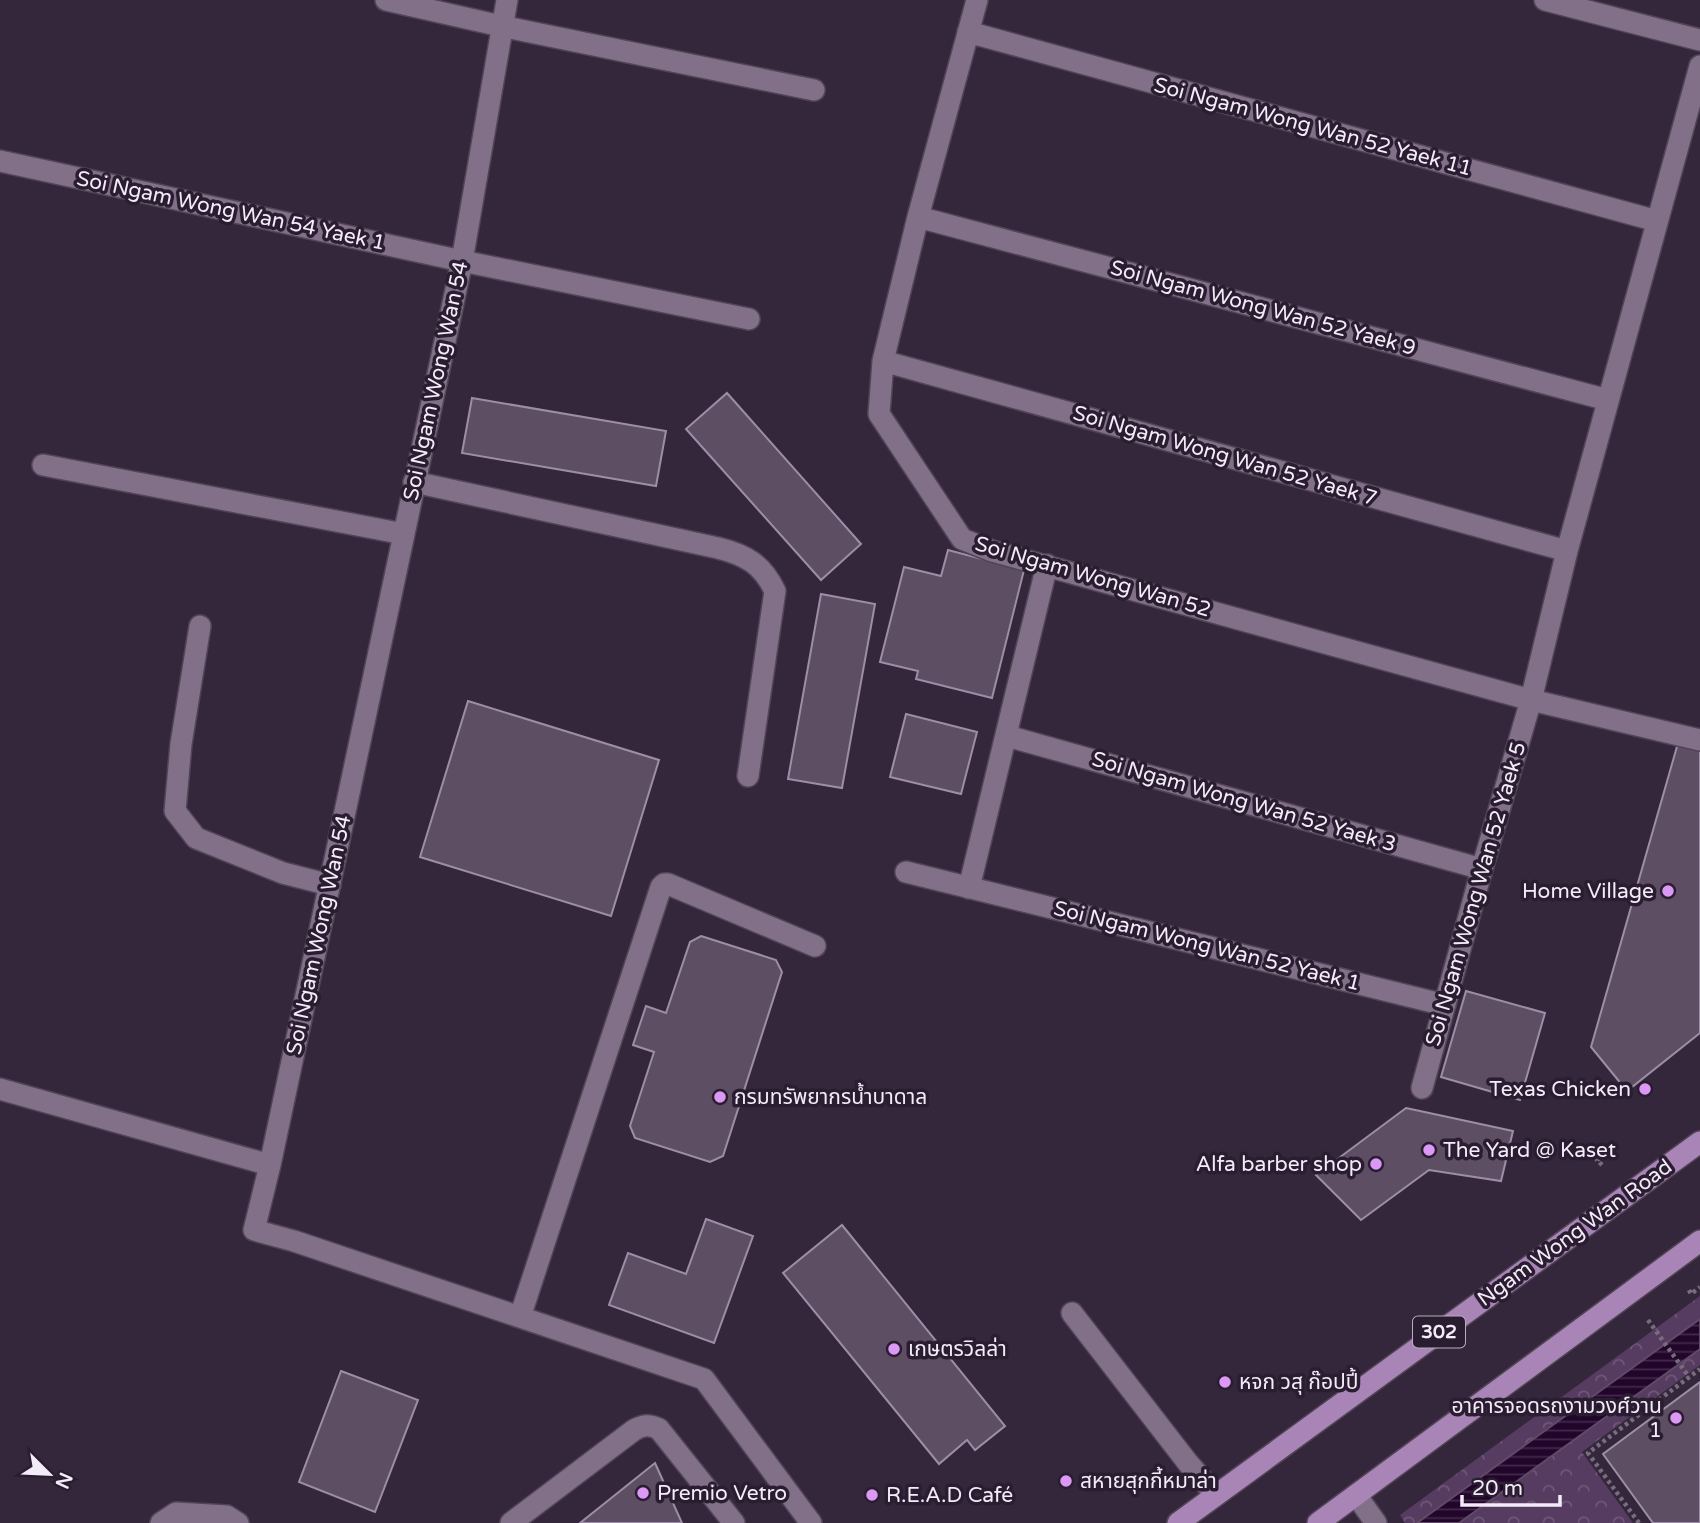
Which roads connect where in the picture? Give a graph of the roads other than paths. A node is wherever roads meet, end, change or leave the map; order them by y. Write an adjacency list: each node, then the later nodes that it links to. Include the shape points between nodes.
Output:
1 (386, 0): 5 (street)
2 (507, 0): 5 (street, Soi Ngam Wong Wan 54)
3 (977, 0): 6 (street, Soi Ngam Wong Wan 52)
4 (1545, 0): 7 (street)
5 (502, 26): 9 (street); 13 (street, Soi Ngam Wong Wan 54)
6 (968, 32): 11 (street, Soi Ngam Wong Wan 52); 12 (street, Soi Ngam Wong Wan 52 Yaek 11)
7 (1700, 40)
8 (1700, 66): 12 (street, Soi Ngam Wong Wan 52 Yaek 5)
9 (814, 90)
10 (0, 161): 13 (street, Soi Ngam Wong Wan 54 Yaek 1)
11 (918, 216): 15 (street, Soi Ngam Wong Wan 52); 16 (street, Soi Ngam Wong Wan 52 Yaek 9)
12 (1657, 221): 16 (street, Soi Ngam Wong Wan 52 Yaek 5)
13 (461, 261): 14 (street, Soi Ngam Wong Wan 54 Yaek 1); 18 (street, Soi Ngam Wong Wan 54)
14 (749, 319)
15 (883, 361): 20 (street, Soi Ngam Wong Wan 52 Yaek 7); 21 (street, Soi Ngam Wong Wan 52, via 879,414 962,539)
16 (1608, 400): 20 (street, Soi Ngam Wong Wan 52 Yaek 5)
17 (43, 466): 19 (street)
18 (414, 482): 19 (street, Soi Ngam Wong Wan 54); 26 (street, via 736,552 758,566 775,591)
19 (404, 534): 29 (street, Soi Ngam Wong Wan 54)
20 (1567, 551): 23 (street, Soi Ngam Wong Wan 52 Yaek 5)
21 (1047, 565): 23 (street, Soi Ngam Wong Wan 52); 24 (street)
22 (200, 626): 29 (street, via 175,811 196,838 283,873)
23 (1531, 700): 25 (street, Soi Ngam Wong Wan 52); 27 (street, Soi Ngam Wong Wan 52 Yaek 5)
24 (1007, 736): 27 (street, Soi Ngam Wong Wan 52 Yaek 3); 30 (street)
25 (1700, 740)
26 (748, 776)
27 (1482, 869): 32 (street, Soi Ngam Wong Wan 52 Yaek 5)
28 (906, 872): 30 (street, Soi Ngam Wong Wan 52 Yaek 1)
29 (330, 885): 36 (street, Soi Ngam Wong Wan 54)
30 (969, 888): 32 (street, Soi Ngam Wong Wan 52 Yaek 1)
31 (815, 946): 39 (street, via 668,884 661,887)
32 (1445, 1005): 33 (street, Soi Ngam Wong Wan 52 Yaek 5)
33 (1422, 1088)
34 (0, 1089): 36 (street)
35 (1700, 1142): 40 (main road, Ngam Wong Wan Road / 302)
36 (270, 1165): 39 (street, Soi Ngam Wong Wan 54, via 254,1230)
37 (1700, 1241): 41 (main road)
38 (1072, 1313): 40 (street)
39 (520, 1317): 46 (street, Soi Ngam Wong Wan 54, via 704,1379)
40 (1216, 1495): 47 (main road, Ngam Wong Wan Road / 302)
41 (1356, 1495): 48 (main road); 49 (street)
42 (162, 1523): 43 (street, via 176,1513 227,1516)
43 (238, 1523)
44 (511, 1523): 45 (street, via 634,1430 650,1425 659,1429)
45 (734, 1523)
46 (811, 1523)
47 (1178, 1523)
48 (1318, 1523)
49 (1376, 1523)

